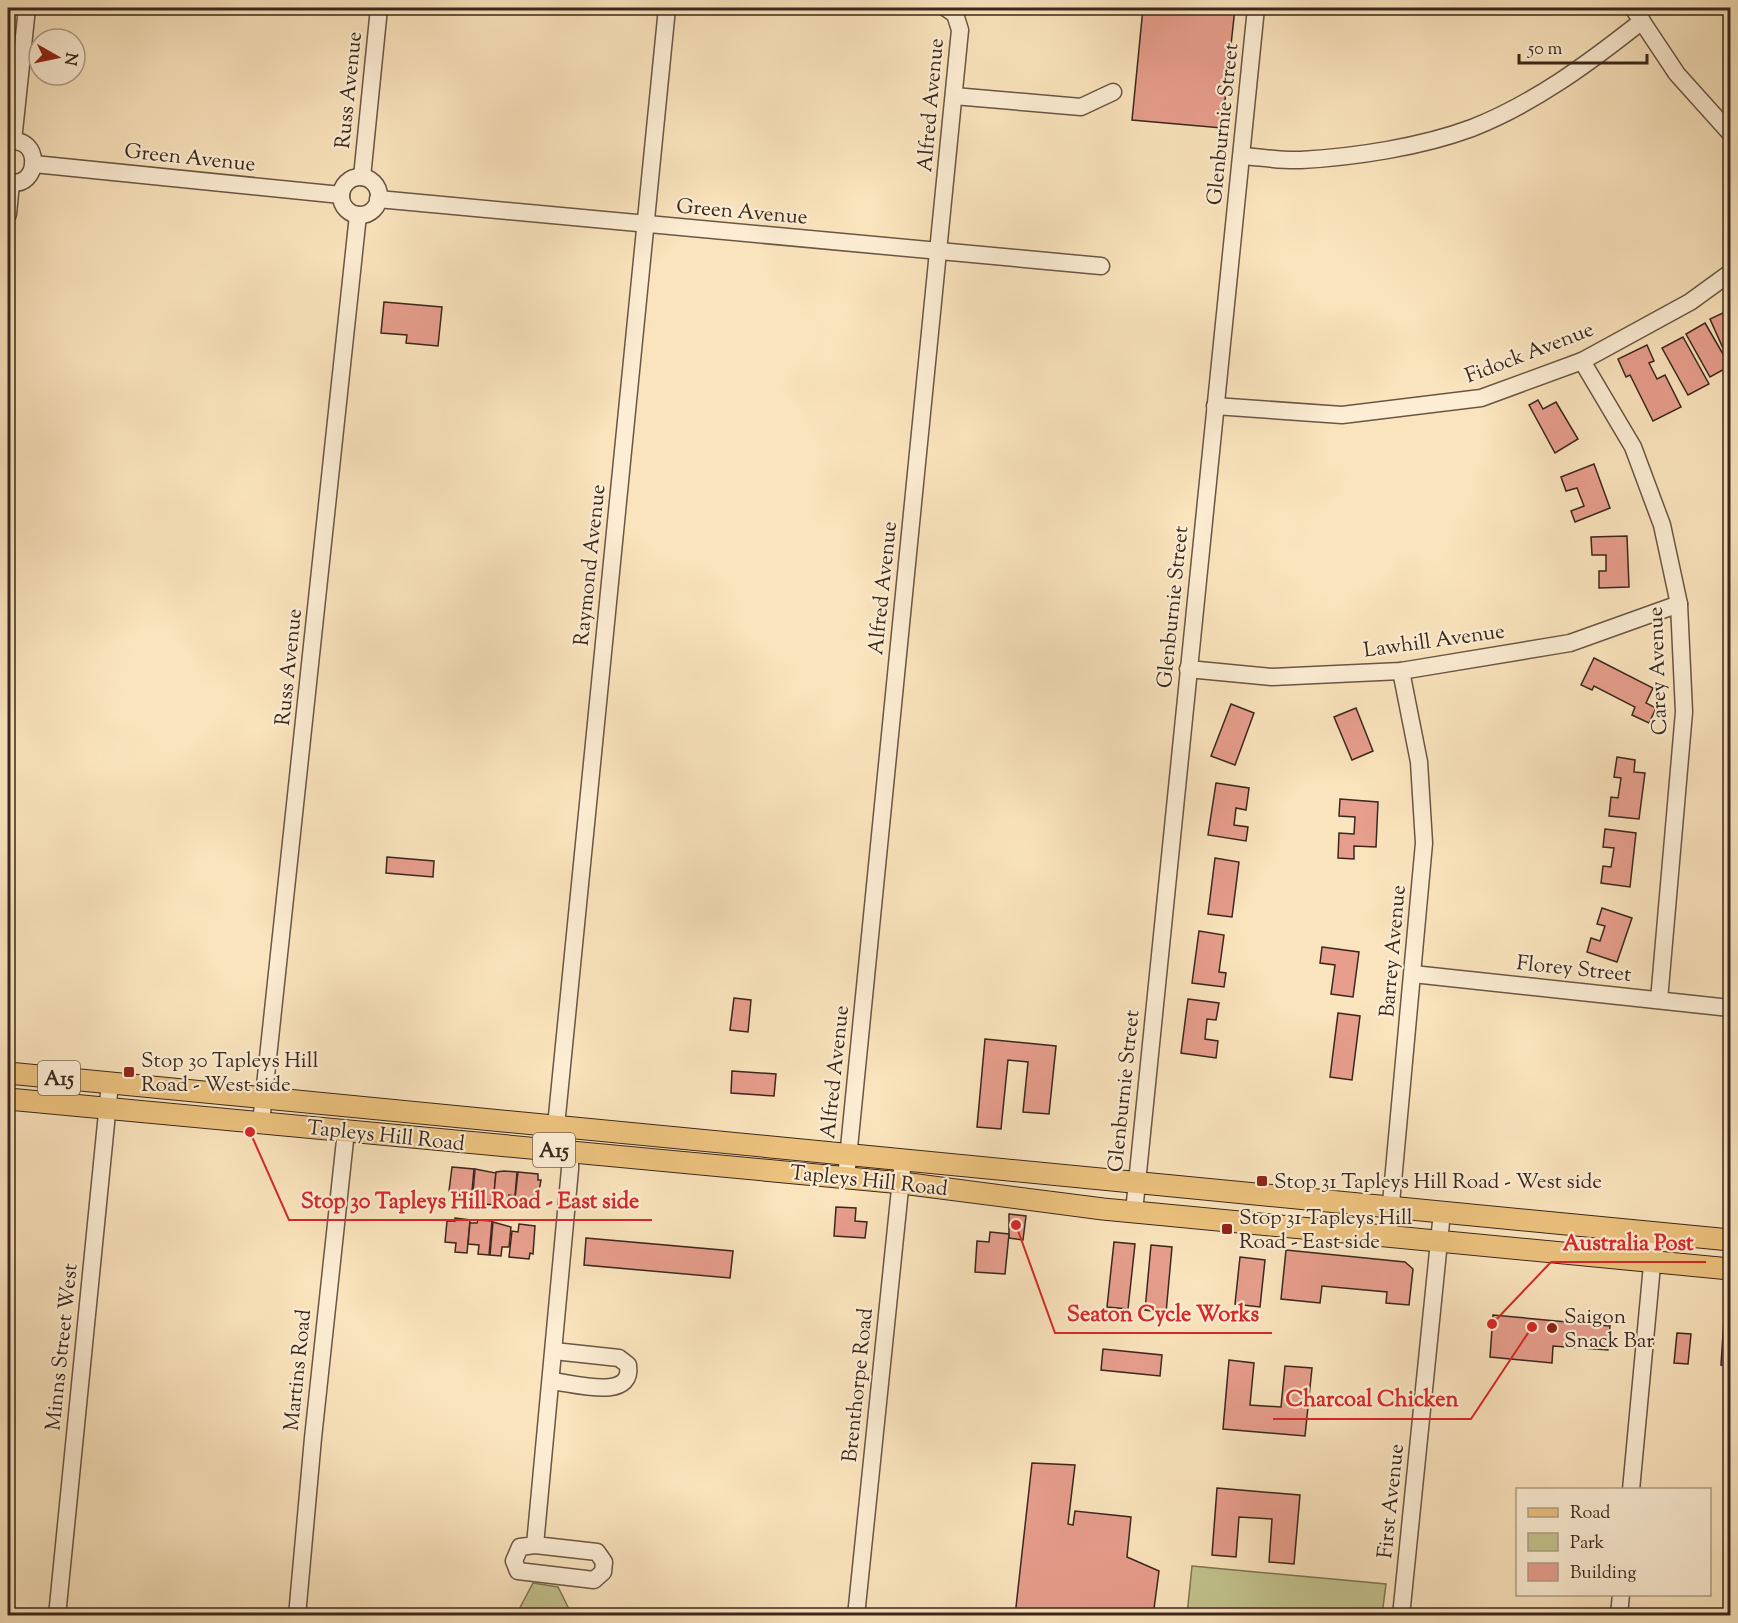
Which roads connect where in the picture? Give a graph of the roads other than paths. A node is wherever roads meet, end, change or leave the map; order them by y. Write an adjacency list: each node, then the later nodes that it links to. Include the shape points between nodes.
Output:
1 (27, 8): 10 (street)
2 (379, 8): 13 (street, Russ Avenue)
3 (667, 8): 19 (street, Raymond Avenue)
4 (946, 8): 8 (street, Alfred Avenue, via 955,14 960,30)
5 (1256, 8): 11 (street, Glenburnie Street)
6 (1638, 14): 9 (street, via 1677,74); 11 (street, via 1590,62 1532,99 1471,128 1377,153 1299,160)
7 (1113, 92): 8 (street, via 1082,106)
8 (954, 96): 20 (street, Alfred Avenue)
9 (1731, 133)
10 (10, 141): 12 (street, via 26,145)
11 (1242, 156): 24 (street, Glenburnie Street)
12 (34, 165): 14 (street, via 22,181); 15 (street, Green Avenue)
13 (362, 177): 15 (street, via 350,180); 16 (street, via 377,187)
14 (9, 182): 17 (street)
15 (341, 195): 18 (street, via 343,206)
16 (378, 199): 18 (street, via 369,213); 19 (street, Green Avenue)
17 (8, 214)
18 (358, 215): 33 (street, Russ Avenue)
19 (645, 224): 20 (street, Green Avenue); 37 (street, Raymond Avenue)
20 (939, 253): 21 (street, Green Avenue); 40 (street, Alfred Avenue)
21 (1101, 266)
22 (1731, 273): 23 (street, Fidock Avenue, via 1690,302)
23 (1582, 360): 24 (street, Fidock Avenue, via 1469,400 1342,415); 25 (street, Carey Avenue, via 1633,447 1662,525)
24 (1215, 406): 26 (street, Glenburnie Street)
25 (1679, 604): 27 (street, Lawhill Avenue, via 1570,643); 29 (street, Carey Avenue, via 1684,712)
26 (1188, 669): 27 (street, Lawhill Avenue, via 1272,677); 44 (street, Glenburnie Street)
27 (1401, 671): 28 (street, Barrey Avenue, via 1419,762 1424,843)
28 (1413, 974): 29 (street, Florey Street); 45 (street, Barrey Avenue)
29 (1659, 1000): 30 (street, Florey Street)
30 (1731, 1008)
31 (8, 1073): 32 (main road, Tapleys Hill Road / A15)
32 (110, 1083): 33 (main road, Tapleys Hill Road / A15); 35 (street, Minns Street West)
33 (265, 1098): 36 (street, Russ Avenue); 37 (main road, Tapleys Hill Road / A15)
34 (8, 1100): 35 (main road, Tapleys Hill Road / A15)
35 (107, 1108): 36 (main road, Tapleys Hill Road / A15); 59 (street, Minns Street West)
36 (261, 1123): 38 (main road, Tapleys Hill Road / A15)
37 (556, 1126): 39 (street); 40 (main road, Tapleys Hill Road / A15)
38 (345, 1131): 39 (main road, Tapleys Hill Road / A15); 60 (street, Martins Road)
39 (570, 1152): 42 (main road, Tapleys Hill Road / A15); 54 (street)
40 (848, 1155): 41 (main road, Tapleys Hill Road / A15); 42 (street, Alfred Avenue)
41 (903, 1160): 43 (street, Brenthorpe Road); 44 (main road, Tapleys Hill Road / A15)
42 (846, 1178): 43 (main road, Tapleys Hill Road / A15)
43 (902, 1183): 46 (main road, Tapleys Hill Road / A15); 61 (street, Brenthorpe Road)
44 (1137, 1183): 45 (main road, Tapleys Hill Road / A15); 46 (street, Glenburnie Street)
45 (1391, 1207): 47 (main road, Tapleys Hill Road / A15); 49 (street, Barrey Avenue)
46 (1134, 1212): 49 (main road, Tapleys Hill Road / A15)
47 (1442, 1212): 48 (main road, Tapleys Hill Road / A15); 51 (street, First Avenue)
48 (1655, 1233): 50 (main road, Tapleys Hill Road / A15); 52 (street)
49 (1388, 1236): 51 (main road, Tapleys Hill Road / A15)
50 (1731, 1240)
51 (1439, 1241): 52 (main road, Tapleys Hill Road / A15); 62 (street, First Avenue)
52 (1652, 1262): 53 (main road, Tapleys Hill Road / A15); 56 (street)
53 (1731, 1269)
54 (554, 1351): 55 (street); 55 (street, via 619,1359 628,1365 629,1374 626,1382 616,1388)
55 (551, 1381): 57 (street)
56 (1631, 1488)
57 (535, 1545): 57 (street, via 520,1547 514,1561 518,1571 594,1580 603,1572 604,1562 597,1552)
58 (1621, 1596): 63 (street)
59 (57, 1616)
60 (297, 1616)
61 (856, 1616)
62 (1401, 1616)
63 (1619, 1616)

